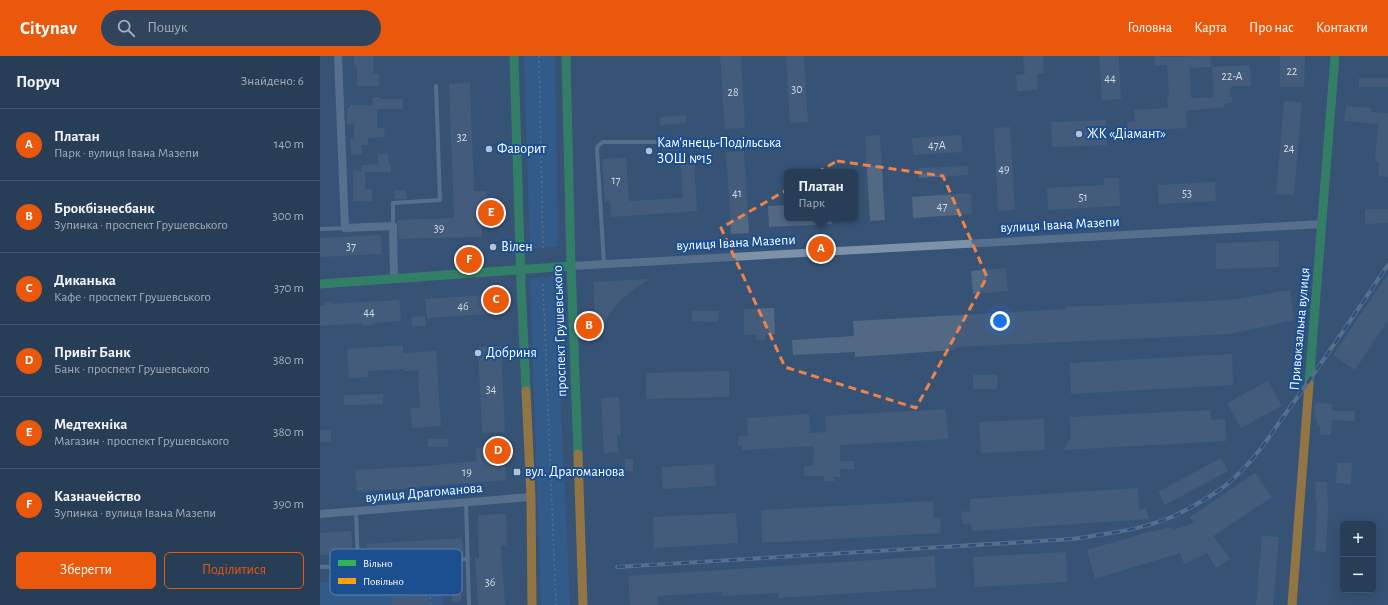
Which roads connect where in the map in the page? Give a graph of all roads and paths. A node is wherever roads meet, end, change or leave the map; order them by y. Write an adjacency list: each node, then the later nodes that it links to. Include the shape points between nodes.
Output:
1 (338, 56): 10 (street)
2 (514, 56): 15 (main road)
3 (539, 56): 12 (path)
4 (566, 56): 14 (main road, проспект Грушевського)
5 (1335, 56): 8 (main road, Привокзальна вулиця)
6 (436, 86): 9 (lane, via 440,200 393,203)
7 (672, 142): 13 (lane, via 604,142 598,146)
8 (1322, 224): 13 (street, вулиця Івана Мазепи); 34 (main road, Привокзальна вулиця)
9 (393, 226): 10 (street); 16 (street)
10 (345, 228): 11 (lane)
11 (320, 229)
12 (543, 251)
13 (604, 264): 14 (street, вулиця Івана Мазепи)
14 (571, 266): 15 (main road, вулиця Івана Мазепи); 33 (main road, проспект Грушевського)
15 (521, 269): 16 (main road, вулиця Івана Мазепи); 19 (main road)
16 (394, 278): 17 (main road, вулиця Івана Мазепи)
17 (320, 284)
18 (543, 284): 32 (path)
19 (531, 497): 20 (street, вулиця Драгоманова); 31 (main road)
20 (466, 502): 21 (street, вулиця Драгоманова); 25 (lane)
21 (356, 511): 22 (street, вулиця Драгоманова); 23 (lane)
22 (320, 514)
23 (357, 549)
24 (462, 559): 25 (lane)
25 (468, 559): 30 (lane)
26 (320, 567): 27 (lane)
27 (330, 567)
28 (430, 595): 29 (path)
29 (431, 605)
30 (469, 605)
31 (532, 605)
32 (556, 605)
33 (583, 605)
34 (1292, 605)

